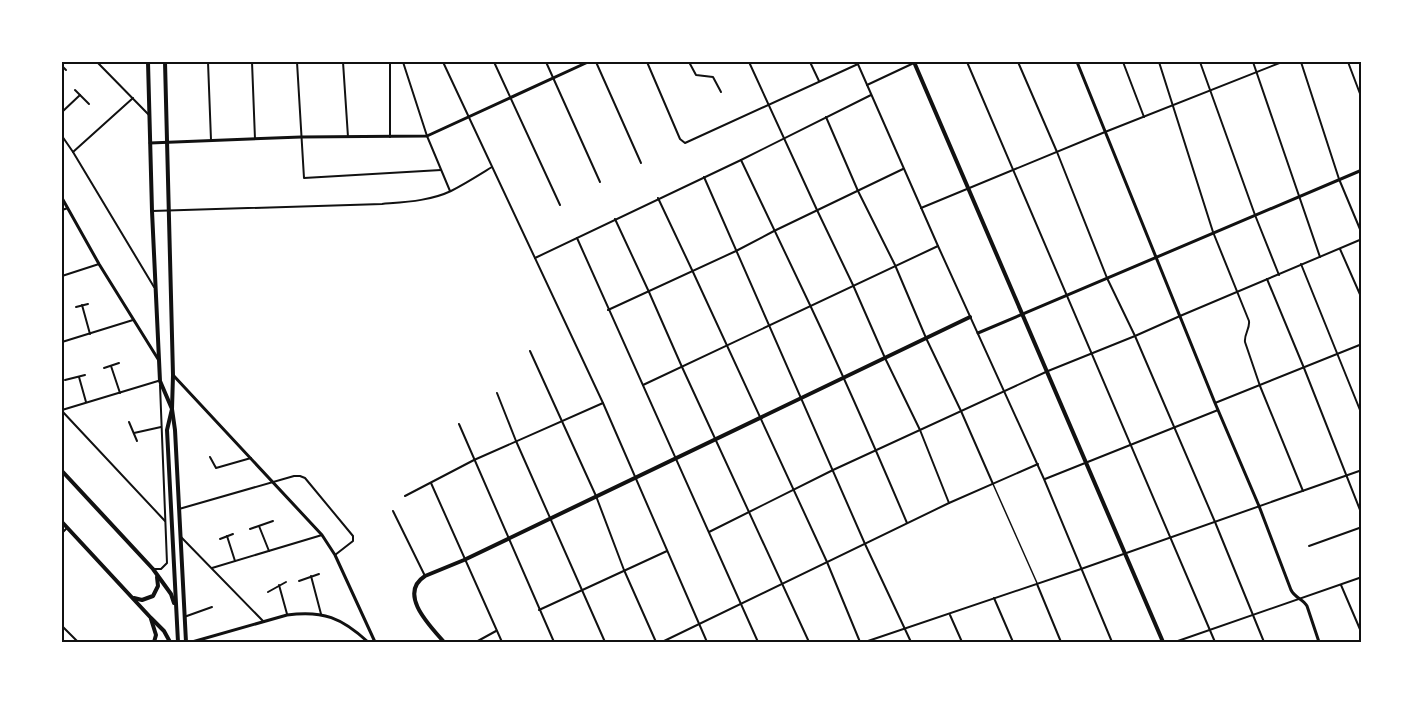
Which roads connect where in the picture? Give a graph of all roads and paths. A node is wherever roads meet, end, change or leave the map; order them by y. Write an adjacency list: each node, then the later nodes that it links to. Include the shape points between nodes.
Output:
1 (65, 62): 32 (street)
2 (97, 62): 43 (street)
3 (148, 62): 50 (main road)
4 (165, 62): 64 (main road)
5 (207, 62): 62 (street)
6 (252, 62): 61 (street)
7 (297, 62): 57 (street)
8 (343, 62): 58 (street)
9 (390, 62): 59 (street)
10 (404, 62): 56 (street)
11 (443, 62): 51 (street)
12 (494, 62): 44 (street)
13 (546, 62): 35 (street)
14 (588, 62): 35 (street)
15 (596, 62): 68 (street)
16 (647, 62): 47 (street, via 683,143)
17 (689, 62): 40 (street, via 696,75 713,77)
18 (749, 62): 47 (street)
19 (810, 62): 36 (street)
20 (915, 62): 37 (street); 77 (main road)
21 (967, 62): 71 (street)
22 (1018, 62): 66 (street)
23 (1077, 62): 54 (street)
24 (1123, 62): 53 (street)
25 (1159, 62): 48 (street)
26 (1200, 62): 39 (street)
27 (1253, 62): 34 (street)
28 (1282, 62): 34 (street)
29 (1301, 62): 75 (street)
30 (1348, 62): 45 (street)
31 (858, 63): 36 (street); 37 (street)
32 (62, 65): 33 (street)
33 (66, 70)
34 (1256, 72): 39 (street); 80 (street)
35 (553, 77): 44 (street); 76 (street)
36 (819, 82): 47 (street)
37 (867, 85): 42 (street)
38 (75, 90): 41 (street)
39 (1209, 90): 48 (street); 90 (street)
40 (721, 92)
41 (80, 95): 46 (street); 49 (street)
42 (871, 95): 52 (street); 70 (street)
43 (133, 98): 50 (street); 65 (street)
44 (511, 98): 51 (street); 83 (street)
45 (1362, 99)
46 (89, 104)
47 (769, 104): 60 (street)
48 (1174, 105): 53 (street); 93 (street)
49 (62, 112)
50 (149, 115): 63 (main road)
51 (469, 117): 56 (street); 69 (street)
52 (825, 117): 60 (street); 79 (street)
53 (1144, 117): 54 (street)
54 (1105, 132): 66 (street); 100 (street)
55 (62, 136): 65 (street)
56 (427, 136): 59 (street); 72 (street)
57 (301, 137): 58 (street); 61 (street); 72 (street, via 304,178)
58 (348, 137): 59 (street)
59 (390, 137)
60 (784, 138): 67 (street); 88 (street)
61 (255, 139): 62 (street)
62 (211, 141): 64 (street)
63 (150, 143): 64 (street); 89 (main road)
64 (168, 143): 87 (main road)
65 (73, 152): 112 (street)
66 (1057, 152): 71 (street); 109 (street)
67 (741, 160): 74 (street); 92 (street)
68 (641, 163)
69 (492, 167): 78 (street); 101 (street)
70 (904, 169): 79 (street); 85 (street)
71 (1012, 169): 77 (street); 115 (street)
72 (441, 170): 78 (street)
73 (1362, 170): 75 (street)
74 (704, 177): 82 (street); 99 (street)
75 (1339, 179): 80 (street); 94 (street)
76 (600, 182)
77 (968, 188): 85 (street); 122 (main road)
78 (450, 191): 87 (street, via 382,204)
79 (858, 191): 88 (street); 105 (street)
80 (1298, 197): 90 (street); 102 (street)
81 (62, 198): 84 (street)
82 (658, 198): 91 (street); 106 (street)
83 (560, 205)
84 (68, 208): 86 (street); 103 (street)
85 (921, 208): 97 (street)
86 (62, 210)
87 (170, 210): 89 (street); 146 (main road)
88 (817, 210): 92 (street); 111 (street)
89 (152, 211): 112 (main road)
90 (1255, 215): 93 (street); 107 (street)
91 (615, 219): 95 (street); 114 (street)
92 (774, 231): 99 (street); 119 (street)
93 (1214, 232): 100 (street); 113 (street)
94 (1362, 234)
95 (577, 238): 101 (street); 121 (street)
96 (1362, 239): 98 (street)
97 (938, 246): 105 (street); 124 (street)
98 (1340, 249): 102 (street); 116 (street)
99 (736, 251): 106 (street); 126 (street)
100 (1156, 257): 109 (street); 123 (street)
101 (535, 258): 158 (street)
102 (1320, 258): 104 (street)
103 (99, 264): 108 (street); 125 (street)
104 (1301, 264): 107 (street); 135 (street)
105 (895, 265): 111 (street); 130 (street)
106 (693, 272): 114 (street); 133 (street)
107 (1278, 274): 110 (street)
108 (62, 276)
109 (1107, 278): 115 (street); 129 (street)
110 (1267, 279): 113 (street); 143 (street)
111 (853, 285): 119 (street); 137 (street)
112 (155, 289): 138 (main road)
113 (1238, 291): 123 (street); 152 (street, via 1249,321 1245,342)
114 (649, 292): 121 (street); 141 (street)
115 (1066, 296): 122 (street); 136 (street)
116 (1362, 299)
117 (88, 304): 118 (street)
118 (82, 305): 120 (street); 128 (street)
119 (810, 306): 126 (street); 148 (street)
120 (76, 307)
121 (608, 310): 151 (street)
122 (1023, 313): 127 (street); 144 (main road)
123 (1180, 315): 129 (street); 159 (street)
124 (970, 317): 127 (street); 130 (main road)
125 (134, 320): 128 (street); 138 (street)
126 (770, 325): 133 (street); 156 (street)
127 (978, 333): 153 (street)
128 (90, 334): 131 (street)
129 (1135, 336): 136 (street); 169 (street)
130 (926, 338): 137 (main road); 163 (street)
131 (62, 342)
132 (1362, 344): 135 (street)
133 (727, 345): 141 (street); 165 (street)
134 (530, 351): 166 (street)
135 (1337, 353): 143 (street); 164 (street)
136 (1091, 354): 144 (street); 176 (street)
137 (885, 358): 148 (main road); 171 (street)
138 (158, 360): 150 (main road)
139 (120, 363): 140 (street)
140 (111, 366): 142 (street); 154 (street)
141 (681, 367): 151 (street); 173 (street)
142 (104, 368)
143 (1304, 368): 152 (street); 187 (street)
144 (1048, 371): 153 (street); 182 (main road)
145 (85, 375): 147 (street)
146 (173, 375): 160 (main road); 179 (street)
147 (79, 377): 149 (street); 157 (street)
148 (843, 378): 156 (main road); 177 (street)
149 (66, 380)
150 (160, 381): 154 (street); 160 (main road); 170 (street)
151 (643, 386): 180 (street)
152 (1260, 386): 159 (street); 193 (street)
153 (1005, 391): 163 (street); 183 (street)
154 (120, 393): 157 (street)
155 (497, 393): 175 (street)
156 (801, 398): 165 (main road); 186 (street)
157 (86, 402): 161 (street)
158 (603, 403): 166 (street); 188 (street)
159 (1215, 403): 162 (street)
160 (172, 409): 199 (main road); 252 (main road, via 167,430)
161 (62, 410): 204 (street)
162 (1218, 410): 169 (street); 198 (street)
163 (961, 411): 171 (street); 192 (street)
164 (1362, 415)
165 (760, 418): 173 (main road); 194 (street)
166 (561, 421): 175 (street); 196 (street)
167 (129, 422): 172 (street)
168 (459, 424): 181 (street)
169 (1174, 427): 176 (street); 207 (street)
170 (161, 428): 172 (street); 204 (street)
171 (920, 430): 177 (street); 197 (street)
172 (134, 433): 174 (street)
173 (716, 439): 180 (main road); 201 (street)
174 (137, 441)
175 (516, 441): 181 (street); 203 (street)
176 (1130, 444): 182 (street); 219 (street)
177 (876, 450): 186 (street); 208 (street)
178 (210, 457): 179 (street, via 216,468)
179 (251, 458): 190 (street)
180 (675, 458): 188 (main road); 213 (street)
181 (474, 460): 191 (street); 220 (street)
182 (1087, 462): 189 (street); 226 (main road)
183 (1038, 464): 189 (street); 192 (street)
184 (1362, 470): 187 (street)
185 (62, 471): 232 (main road)
186 (833, 471): 194 (street); 222 (street)
187 (1346, 476): 193 (street); 202 (street)
188 (636, 477): 196 (main road); 225 (street)
189 (1044, 479): 233 (street)
190 (274, 483): 199 (street); 216 (street); 227 (street, via 294,476 305,478 353,536 353,541)
191 (431, 483): 195 (street); 228 (street)
192 (993, 484): 197 (street); 242 (street)
193 (1303, 490): 198 (street)
194 (793, 491): 201 (street); 230 (street)
195 (405, 496)
196 (596, 496): 203 (main road); 234 (street)
197 (949, 503): 208 (street)
198 (1259, 506): 207 (street); 250 (street, via 1293,595)
199 (179, 509): 218 (main road)
200 (393, 511): 238 (street)
201 (748, 512): 213 (street); 244 (street)
202 (1362, 515)
203 (550, 518): 220 (main road); 246 (street)
204 (165, 521): 232 (street, via 167,563 161,569)
205 (273, 521): 209 (street)
206 (62, 522): 211 (main road)
207 (1215, 522): 219 (street); 258 (street)
208 (907, 524): 222 (street)
209 (259, 526): 212 (street); 224 (street)
210 (1362, 527): 223 (street)
211 (68, 528): 214 (street); 248 (main road)
212 (250, 529)
213 (709, 532): 251 (street)
214 (62, 533)
215 (233, 534): 217 (street)
216 (322, 535): 224 (street); 227 (street)
217 (227, 536): 221 (street); 229 (street)
218 (181, 537): 231 (street); 259 (main road)
219 (1171, 537): 226 (street); 266 (street)
220 (509, 538): 228 (main road); 254 (street)
221 (220, 539)
222 (865, 544): 230 (street); 264 (street)
223 (1309, 546)
224 (269, 551): 229 (street)
225 (667, 551): 234 (street); 262 (street)
226 (1125, 554): 233 (street); 293 (main road)
227 (335, 555): 275 (street)
228 (464, 560): 238 (main road); 265 (street)
229 (235, 561): 231 (street)
230 (826, 562): 244 (street); 286 (street)
231 (212, 568): 261 (street)
232 (153, 569): 235 (main road)
233 (1081, 569): 242 (street); 292 (street)
234 (624, 570): 246 (street); 281 (street)
235 (156, 574): 248 (main road, via 158,586 153,596 142,600); 252 (main road)
236 (319, 574): 237 (street)
237 (311, 576): 240 (street); 255 (street)
238 (424, 576): 276 (main road, via 415,586 415,603)
239 (1362, 577): 245 (street)
240 (299, 581)
241 (286, 582): 243 (street)
242 (1037, 584): 249 (street); 291 (street)
243 (279, 585): 247 (street); 257 (street)
244 (783, 585): 251 (street); 285 (street)
245 (1341, 585): 250 (street); 267 (street)
246 (582, 590): 254 (street); 280 (street)
247 (268, 592)
248 (131, 596): 260 (main road)
249 (994, 598): 256 (street); 290 (street)
250 (1299, 598): 258 (street); 297 (street, via 1307,606)
251 (741, 605): 262 (street); 284 (street)
252 (175, 606): 271 (main road)
253 (212, 607): 259 (street)
254 (539, 610): 279 (street)
255 (321, 614): 257 (street); 274 (street, via 344,623)
256 (950, 614): 264 (street); 289 (street)
257 (287, 615): 261 (street)
258 (1252, 615): 266 (street); 296 (street)
259 (184, 617): 272 (main road)
260 (151, 618): 269 (main road); 270 (main road)
261 (264, 621): 273 (street)
262 (699, 624): 282 (street); 283 (street)
263 (62, 626): 268 (street)
264 (904, 629): 287 (street); 288 (street)
265 (496, 631): 277 (street); 278 (street)
266 (1210, 631): 294 (street); 295 (street)
267 (1362, 634)
268 (78, 642)
269 (154, 642)
270 (170, 642)
271 (178, 642)
272 (186, 642)
273 (192, 642)
274 (368, 642)
275 (375, 642)
276 (444, 642)
277 (476, 642)
278 (502, 642)
279 (554, 642)
280 (605, 642)
281 (656, 642)
282 (662, 642)
283 (707, 642)
284 (758, 642)
285 (809, 642)
286 (860, 642)
287 (865, 642)
288 (911, 642)
289 (962, 642)
290 (1013, 642)
291 (1061, 642)
292 (1112, 642)
293 (1163, 642)
294 (1175, 642)
295 (1215, 642)
296 (1264, 642)
297 (1319, 642)

